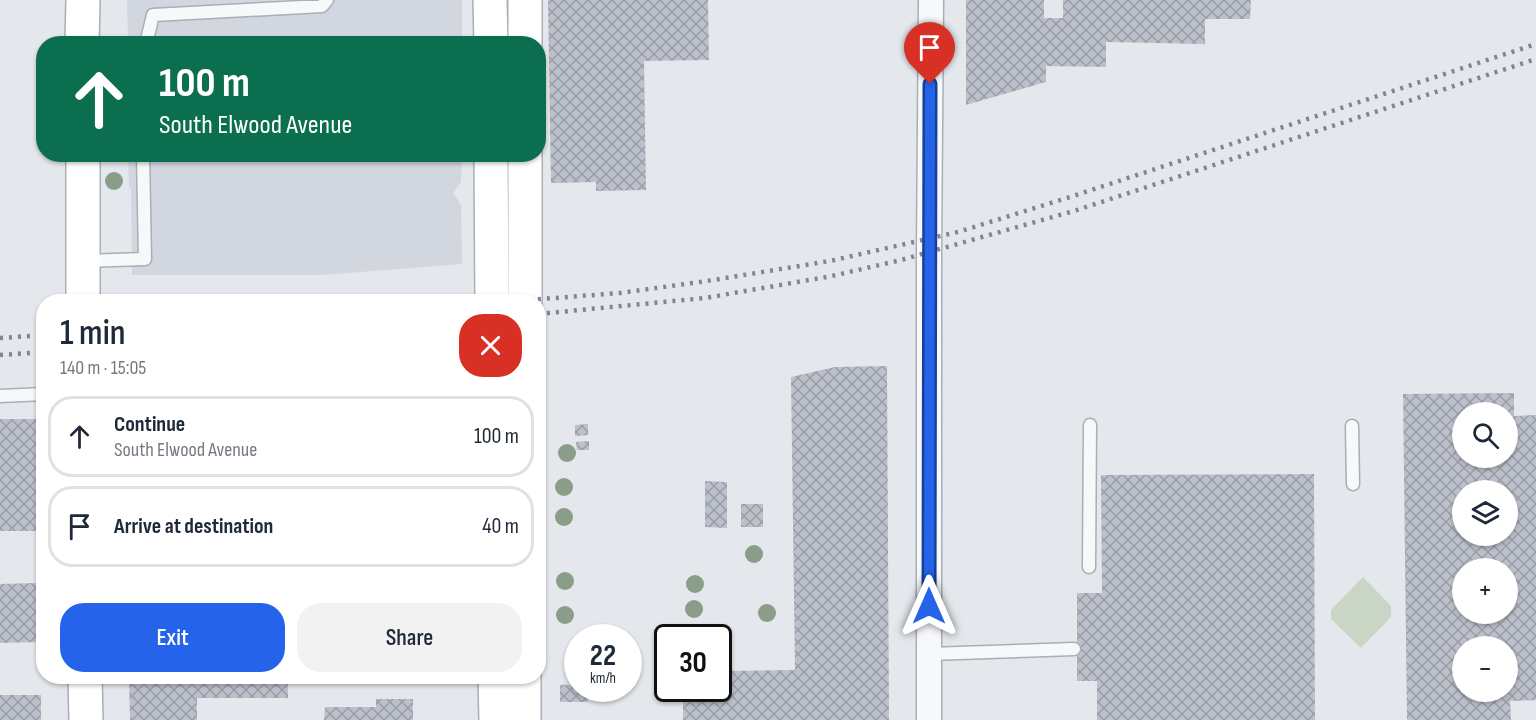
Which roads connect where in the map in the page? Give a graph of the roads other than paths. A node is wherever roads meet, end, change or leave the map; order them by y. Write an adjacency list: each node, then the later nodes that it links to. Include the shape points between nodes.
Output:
1 (83, 0): 6 (main road)
2 (327, 0): 7 (lane, via 321,6 153,15)
3 (490, 0): 8 (main road)
4 (525, 0): 9 (main road)
5 (931, 0): 25 (street)
6 (82, 36)
7 (148, 36)
8 (491, 36)
9 (525, 36)
10 (83, 162): 14 (main road)
11 (143, 162): 14 (lane, via 145,259)
12 (491, 162): 16 (main road)
13 (525, 162): 17 (main road)
14 (83, 261): 15 (main road)
15 (83, 294)
16 (492, 294)
17 (525, 294)
18 (36, 394): 19 (lane)
19 (0, 396)
20 (1090, 425): 23 (lane)
21 (1352, 426): 22 (lane)
22 (1353, 484)
23 (1089, 567)
24 (1074, 649): 25 (lane)
25 (929, 654): 32 (street)
26 (85, 684): 29 (main road)
27 (495, 684): 30 (main road)
28 (524, 684): 31 (main road)
29 (86, 720)
30 (496, 720)
31 (524, 720)
32 (929, 720)

